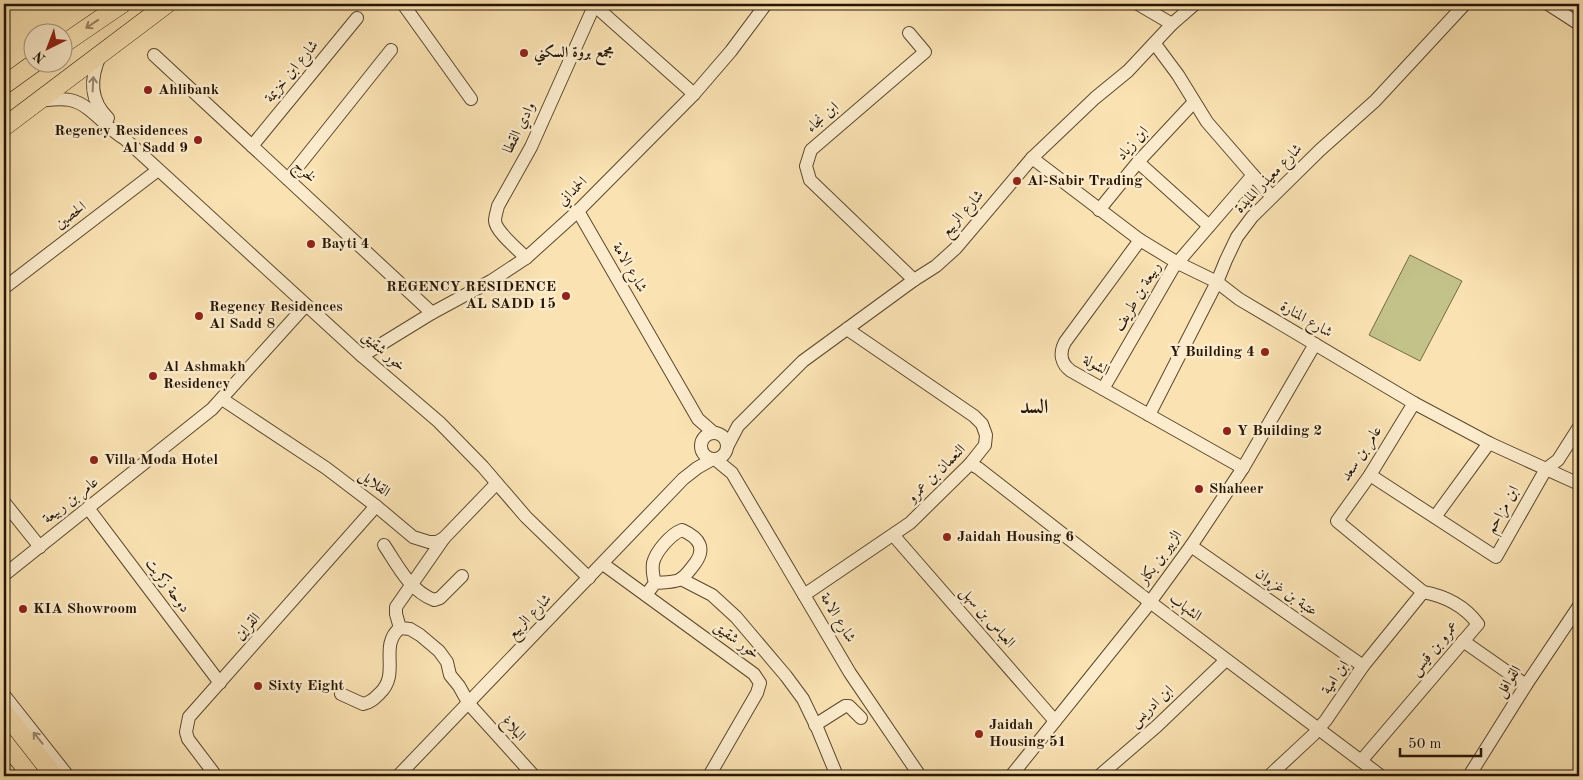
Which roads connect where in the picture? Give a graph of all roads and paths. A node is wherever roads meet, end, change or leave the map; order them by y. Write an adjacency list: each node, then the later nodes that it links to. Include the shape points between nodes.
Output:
1 (122, 4): 14 (highway, one-way to 14)
2 (167, 4): 17 (highway)
3 (403, 4): 22 (street)
4 (594, 4): 21 (street, وادي القطا); 38 (street, وادي القطا, via 531,147 498,206 495,222 500,232)
5 (766, 4): 21 (street, الحمداني)
6 (1138, 4): 11 (street)
7 (1195, 4): 11 (street, شارع الربيع)
8 (1465, 4): 33 (street, شارع معيذر المايدة, via 1375,102)
9 (1548, 4): 12 (street)
10 (358, 18): 27 (street, شارع ابن خزيمة)
11 (1172, 24): 15 (street, شارع الربيع)
12 (1579, 24)
13 (909, 33): 40 (street, ابن نجاء, via 925,52 811,150 806,166 810,180)
14 (72, 37)
15 (1155, 44): 24 (street); 28 (street, شارع الربيع)
16 (391, 50): 32 (street)
17 (102, 54): 23 (highway); 26 (street, خور شقيق, one-way to 17, via 100,109 94,96 94,74)
18 (154, 55): 27 (street, لخرج)
19 (22, 72): 20 (highway)
20 (4, 85)
21 (694, 94): 35 (street, الحمداني)
22 (470, 99)
23 (38, 101): 25 (highway); 26 (street, خور شقيق, via 77,102)
24 (1194, 102): 29 (street, ابن زياد); 31 (street, via 1214,131)
25 (4, 127)
26 (125, 139): 30 (street, خور شقيق)
27 (252, 146): 32 (street, لخرج)
28 (1032, 158): 34 (street, شارع المنارة); 40 (street, شارع الربيع, via 956,248)
29 (1138, 162): 34 (street, ابن زياد); 36 (street)
30 (158, 170): 42 (street, الحصين); 43 (street, خور شقيق)
31 (1253, 175): 33 (street); 36 (street, ربيعة بن طريف)
32 (288, 179): 44 (street, لخرج)
33 (1272, 197): 41 (street, شارع معيذر المايدة, via 1237,237)
34 (1099, 210): 37 (street, شارع المنارة)
35 (578, 211): 38 (street, الحمداني); 52 (street, شارع الامة)
36 (1209, 226): 39 (street, ربيعة بن طريف)
37 (1140, 240): 39 (street, شارع المنارة); 48 (street, الشولة, via 1065,342 1061,353 1067,368)
38 (526, 258): 44 (street, الحمداني, via 492,282)
39 (1178, 263): 41 (street, شارع المنارة); 48 (street, ربيعة بن طريف)
40 (914, 280): 45 (street, شارع الربيع)
41 (1217, 282): 46 (street, شارع المنارة, via 1238,299); 51 (street, شارع معيذر المايدة)
42 (4, 288)
43 (306, 305): 47 (street, خور شقيق); 49 (street, عامر بن ربيعة)
44 (432, 313): 47 (street, الحمداني)
45 (847, 329): 53 (street, شارع الربيع, via 803,361); 60 (street, النعمان بن عمرو, via 982,424 985,445)
46 (1315, 344): 50 (street, شارع المنارة); 61 (street, الزبير بن بكار)
47 (362, 356): 66 (street, خور شقيق, via 439,422)
48 (1103, 389): 51 (street, الشولة)
49 (222, 399): 69 (street, القلايل, via 326,468); 70 (street, عامر بن ربيعة)
50 (1414, 404): 56 (street, شارع المنارة); 64 (street, عامر بن سعد)
51 (1149, 415): 61 (street, الشولة)
52 (698, 420): 55 (street, شارع الامة); 57 (street, شارع الامة)
53 (738, 426): 55 (street, شارع الربيع); 58 (street, شارع الربيع)
54 (1579, 427): 62 (street, via 1558,460)
55 (716, 433): 57 (street, via 709,434); 58 (street, via 725,438)
56 (1489, 443): 62 (street, شارع المنارة); 71 (street)
57 (702, 445): 59 (street, via 706,455); 65 (street, شارع الربيع)
58 (727, 448): 59 (street); 63 (street, شارع الامة)
59 (714, 459): 63 (street, شارع الامة); 65 (street, شارع الربيع)
60 (970, 464): 73 (street, النعمان بن عمرو); 88 (street, الشهاب)
61 (1244, 468): 76 (street, الزبير بن بكار)
62 (1546, 469): 67 (street, شارع المنارة); 71 (street, ابن مزاحم, via 1496,557)
63 (732, 473): 87 (street, شارع الامة)
64 (1370, 475): 71 (street, ابن مزاحم); 72 (street, عامر بن سعد)
65 (683, 479): 78 (street, شارع الربيع)
66 (496, 484): 74 (street); 81 (street, خور شقيق)
67 (1579, 484)
68 (4, 502): 77 (street)
69 (376, 506): 74 (street, القلايل, via 421,541); 94 (street, القراين)
70 (88, 508): 77 (street, عامر بن ربيعة); 94 (street, دوحة زكريت)
71 (1435, 517)
72 (1337, 522): 85 (street, عمرو بن قيس)
73 (894, 536): 87 (street, النعمان بن عمرو); 101 (street, العباس بن سهل)
74 (444, 538): 84 (street)
75 (384, 545): 84 (street)
76 (1191, 546): 88 (street, الزبير بن بكار); 93 (street, عتبة بن غزوان)
77 (40, 547): 79 (street, عامر بن ربيعة)
78 (603, 564): 81 (street, شارع الربيع); 86 (street, خور شقيق)
79 (4, 575)
80 (462, 576): 84 (street, via 434,600)
81 (589, 578): 98 (street, شارع الربيع)
82 (681, 579): 83 (street); 83 (street, via 701,552 693,534 682,530 670,536 653,560); 102 (street, via 712,595 736,617 803,699)
83 (655, 583): 86 (street)
84 (412, 586): 90 (street, via 396,607)
85 (1423, 592): 91 (street, عمرو بن قيس, via 1450,600 1472,616 1478,624); 93 (street, ابن امية)
86 (646, 595): 112 (street, خور شقيق, via 754,674 760,683)
87 (804, 595): 114 (street, شارع الامة, via 850,674)
88 (1150, 602): 92 (street, الشهاب); 101 (street, الزبير بن بكار)
89 (1579, 606): 95 (street, القوافل)
90 (400, 628): 96 (street, via 394,633 389,651 390,678 384,689 363,704); 98 (street, البلاغ, via 410,629 439,651)
91 (1463, 641): 95 (street); 104 (street, عمرو بن قيس)
92 (1226, 660): 103 (street, الشهاب); 116 (street, ابن ادريس)
93 (1363, 666): 103 (street, ابن امية)
94 (220, 682): 109 (street, القراين, via 189,717 186,732 192,746)
95 (1526, 685): 119 (street, القوافل)
96 (341, 694)
97 (4, 695): 108 (street, one-way to 97)
98 (469, 704): 110 (street, شارع الربيع); 111 (street, البلاغ)
99 (4, 712): 107 (highway)
100 (861, 718): 102 (street, via 845,706)
101 (1055, 721): 115 (street, الزبير بن بكار)
102 (815, 724): 113 (street)
103 (1319, 728): 104 (street, الشهاب); 117 (street, ابن امية)
104 (1361, 761): 118 (street, الشهاب)
105 (4, 771): 106 (highway)
106 (8, 776)
107 (54, 776)
108 (68, 776)
109 (216, 776)
110 (398, 776)
111 (534, 776)
112 (708, 776)
113 (837, 776)
114 (920, 776)
115 (1011, 776)
116 (1100, 776)
117 (1269, 776)
118 (1381, 776)
119 (1469, 776)

